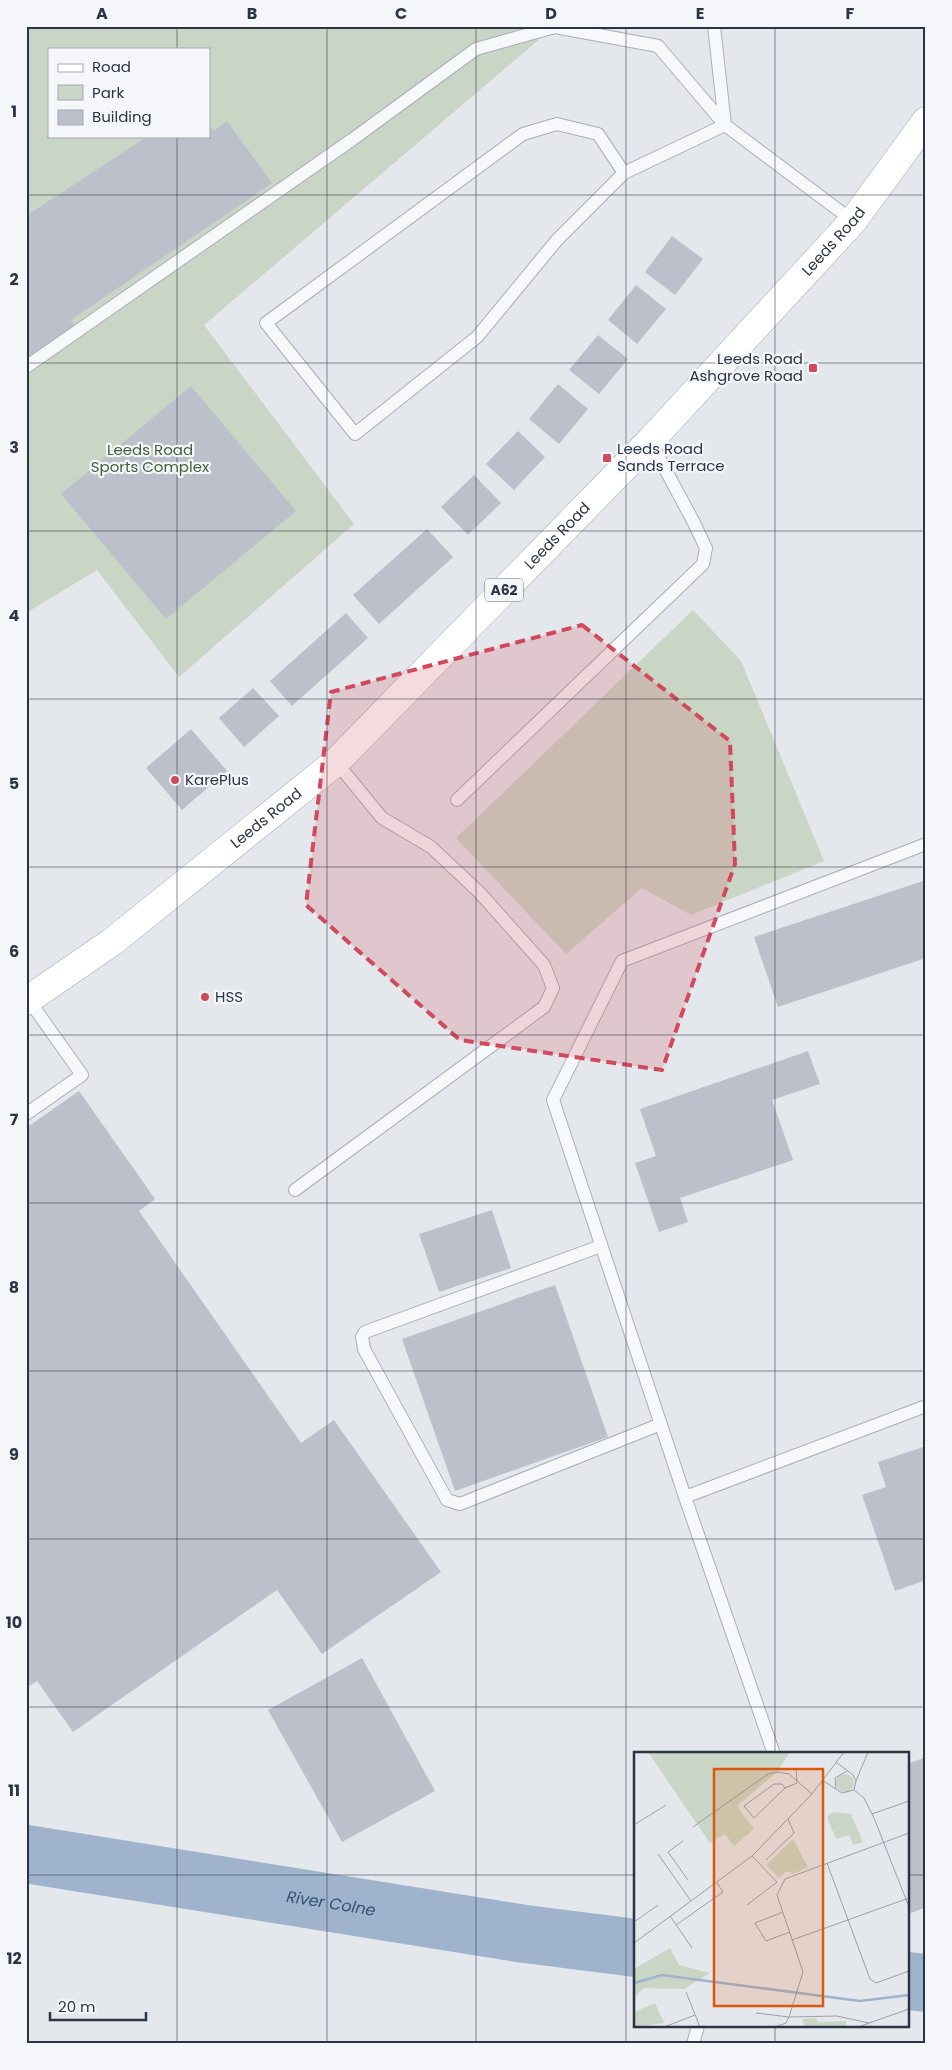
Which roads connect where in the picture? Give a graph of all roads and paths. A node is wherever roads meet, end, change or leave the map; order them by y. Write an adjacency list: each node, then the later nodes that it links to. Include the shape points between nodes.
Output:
1 (714, 26): 3 (lane)
2 (926, 120): 5 (main road, Leeds Road / A62)
3 (725, 125): 4 (lane); 5 (lane); 6 (lane, via 658,46 555,27 476,49 353,139)
4 (624, 173): 4 (lane, via 557,240 477,337 354,434 266,323 523,134 557,124 598,134)
5 (853, 221): 7 (main road, Leeds Road / A62)
6 (26, 367)
7 (650, 441): 8 (main road, Leeds Road / A62); 9 (lane, via 706,548 703,564)
8 (336, 762): 11 (main road, Leeds Road / A62, via 112,942); 13 (lane, via 382,818 431,847 480,893 544,965 553,988 544,1007)
9 (457, 800)
10 (926, 844): 14 (lane, via 622,961 553,1100)
11 (27, 1000): 12 (lane, via 82,1075)
12 (26, 1114)
13 (295, 1190)
14 (601, 1246): 16 (lane); 16 (lane, via 365,1332 362,1337 364,1349 447,1500 453,1503 460,1504)
15 (926, 1406): 17 (lane)
16 (661, 1424): 17 (lane)
17 (685, 1497): 18 (lane)
18 (773, 1752)

